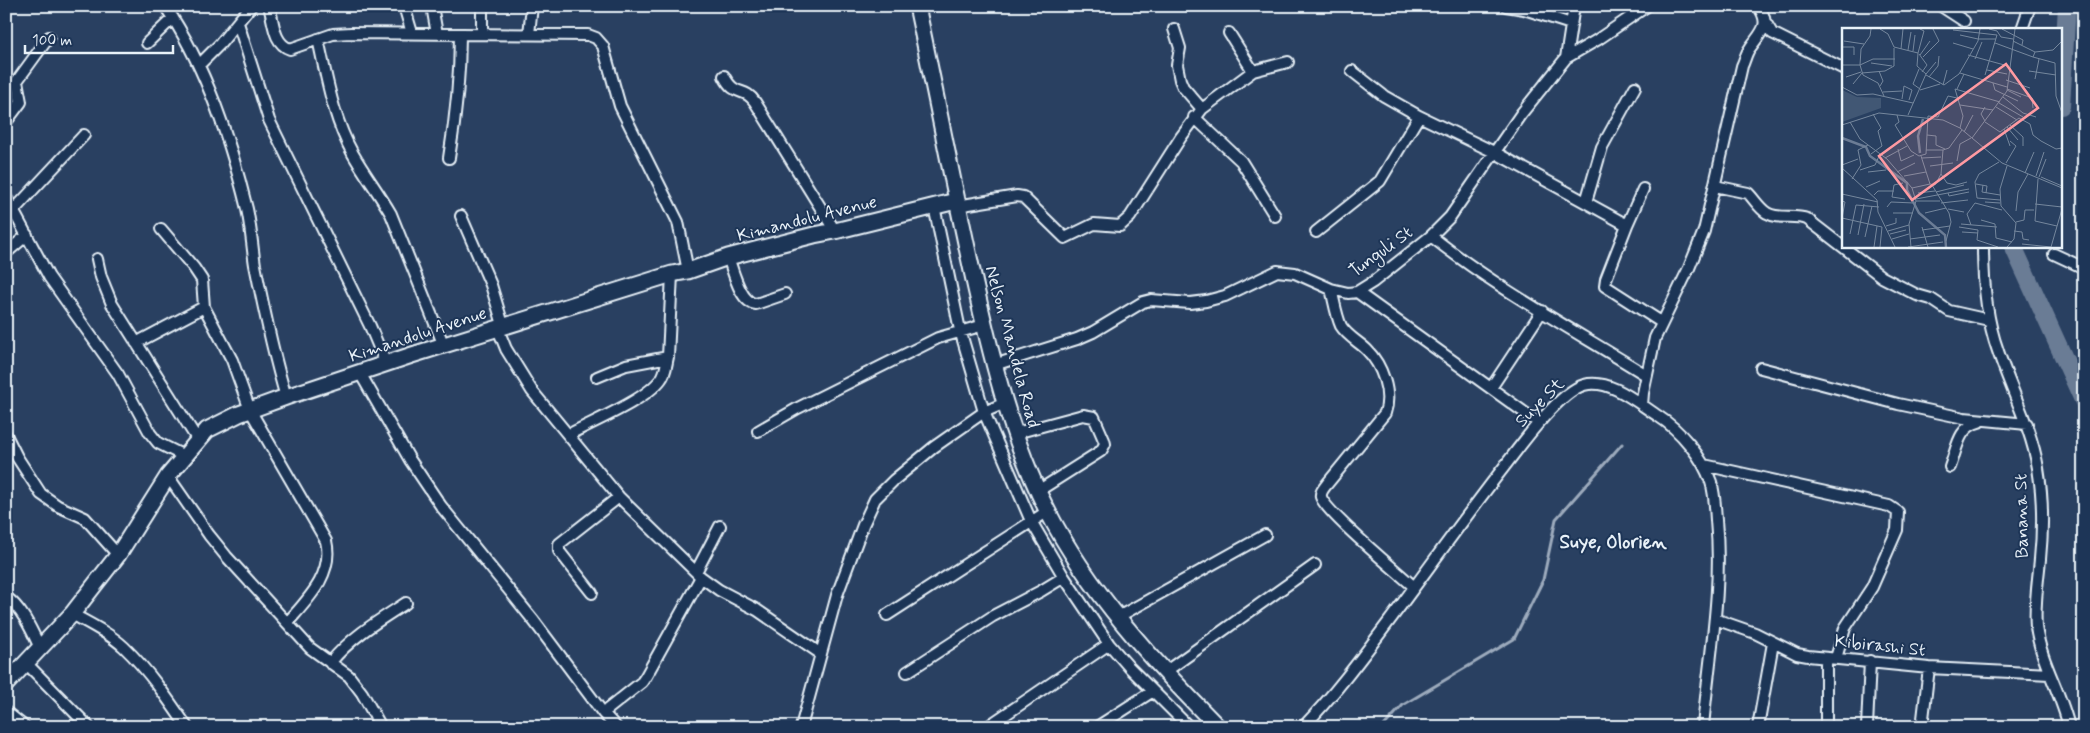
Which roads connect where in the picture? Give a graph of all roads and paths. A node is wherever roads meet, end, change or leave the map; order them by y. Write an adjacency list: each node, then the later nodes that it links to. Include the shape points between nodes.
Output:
1 (165, 6): 15 (street)
2 (251, 6): 17 (street)
3 (269, 6): 29 (street, via 282,45 290,49)
4 (404, 6): 24 (street)
5 (432, 6): 25 (street)
6 (482, 6): 22 (street)
7 (532, 6): 26 (street)
8 (917, 6): 50 (street, Nelson Mandela Road)
9 (1506, 6): 19 (street)
10 (1574, 6): 19 (street)
11 (1647, 6): 31 (street, Tunguli St)
12 (1758, 6): 18 (street)
13 (1941, 6): 16 (street)
14 (2030, 6): 20 (street)
15 (173, 18): 30 (street); 33 (street)
16 (1964, 21)
17 (238, 23): 33 (street); 84 (street, via 270,120)
18 (1766, 23): 34 (street, via 1772,34); 46 (street, via 1748,50 1742,66)
19 (1571, 24): 31 (street)
20 (2022, 28)
21 (1174, 29): 39 (street, via 1180,48 1177,65 1180,80)
22 (482, 33): 26 (street); 27 (street)
23 (1229, 33): 35 (street)
24 (412, 34): 25 (street); 29 (street, via 351,33)
25 (437, 34): 27 (street)
26 (529, 34): 69 (street, via 588,35 600,42 616,99 678,222)
27 (460, 35): 45 (street, via 456,115)
28 (49, 37): 42 (street, via 17,81 21,102)
29 (318, 39): 82 (street, via 339,122 354,154 383,199)
30 (146, 43)
31 (1566, 58): 44 (street, Tunguli St)
32 (1288, 62): 35 (street)
33 (199, 65): 91 (street, via 227,139 247,209 272,352)
34 (1842, 68)
35 (1253, 71): 39 (street)
36 (1352, 71): 40 (street, via 1384,96)
37 (724, 76): 57 (street, via 730,88 749,95 755,102)
38 (1635, 87): 49 (street, via 1602,147)
39 (1202, 109): 41 (street)
40 (1418, 116): 44 (street); 58 (street, via 1380,180)
41 (1194, 118): 50 (street, via 1130,217 1120,226 1094,224 1065,238 1022,197); 54 (street, via 1241,161)
42 (6, 122)
43 (84, 135): 52 (street)
44 (1494, 152): 49 (street); 60 (street, Tunguli St, via 1450,217)
45 (449, 158)
46 (1714, 186): 61 (street, via 1748,193 1772,216 1802,217); 77 (street, via 1704,232)
47 (1643, 189): 55 (street)
48 (6, 197): 52 (street)
49 (1586, 202): 55 (street)
50 (957, 203): 51 (street, Kimandolu Avenue); 78 (street, Nelson Mandela Road)
51 (934, 206): 57 (street, Kimandolu Avenue); 80 (street)
52 (14, 210): 59 (street)
53 (461, 216): 79 (street, via 488,277)
54 (1275, 216)
55 (1626, 225): 77 (street, via 1605,286)
56 (161, 229): 74 (street, via 199,274)
57 (835, 231): 66 (street, Kimandolu Avenue)
58 (1316, 232)
59 (27, 235): 64 (street); 104 (street, via 49,277 118,374 154,439)
60 (1431, 236): 72 (street, Tunguli St); 75 (street)
61 (1842, 246)
62 (1845, 248): 76 (street, via 1888,280 1931,299 1949,311)
63 (1983, 248): 76 (street, Banana St)
64 (6, 253)
65 (2054, 254): 68 (street)
66 (728, 258): 69 (street, Kimandolu Avenue); 73 (street, via 744,298 752,304)
67 (97, 259): 81 (street, via 112,304)
68 (2084, 268)
69 (688, 271): 70 (street, Kimandolu Avenue)
70 (672, 274): 79 (street, Kimandolu Avenue); 83 (street)
71 (1331, 289): 72 (street, Tunguli St); 85 (street, Tunguli St, via 1295,273 1277,270 1225,296 1206,301 1143,302 1077,339); 118 (street, via 1341,326 1368,351 1380,369 1386,386 1387,408 1321,492 1321,497 1344,523)
72 (1357, 292): 90 (street)
73 (785, 294)
74 (204, 307): 81 (street); 94 (street, via 232,360)
75 (1542, 311): 88 (street); 90 (street)
76 (1989, 320): 98 (street, Banana St)
77 (1662, 322): 88 (street)
78 (984, 325): 80 (street); 85 (street, Nelson Mandela Road)
79 (501, 329): 82 (street, Kimandolu Avenue); 102 (street, via 506,349 532,391)
80 (960, 330): 95 (street); 99 (street, via 820,396)
81 (136, 343): 103 (street)
82 (444, 346): 84 (street, Kimandolu Avenue)
83 (668, 357): 89 (street, via 626,365); 102 (street, via 662,378 650,390)
84 (386, 364): 87 (street, Kimandolu Avenue)
85 (994, 365): 92 (street, Nelson Mandela Road)
86 (1761, 368): 96 (street, via 1898,404)
87 (360, 373): 91 (street, Kimandolu Avenue); 142 (street, via 410,460 441,506)
88 (1646, 375): 93 (street)
89 (597, 378)
90 (1491, 388): 97 (street)
91 (286, 397): 94 (street, Kimandolu Avenue)
92 (1005, 403): 95 (street); 100 (street, Nelson Mandela Road)
93 (1642, 405): 97 (street, Suye St, via 1606,385 1584,385 1573,390); 105 (street, Suye St, via 1666,421)
94 (250, 410): 103 (street, Kimandolu Avenue, via 207,430); 126 (street, via 322,533 328,549 321,579)
95 (984, 412): 111 (street); 130 (street, via 934,447 875,499 837,596)
96 (1980, 421): 98 (street); 106 (street, via 1964,430)
97 (1539, 423): 118 (street, Suye St)
98 (2027, 424): 138 (street, Banana St, via 2040,488 2041,542 2036,625)
99 (758, 431)
100 (1016, 433): 108 (street, Nelson Mandela Road); 108 (street, via 1090,415 1094,417 1104,440 1101,451)
101 (6, 435): 114 (street, via 41,494 85,518)
102 (568, 435): 109 (street)
103 (197, 439): 104 (street, Kimandolu Avenue)
104 (184, 456): 107 (street, Kimandolu Avenue)
105 (1704, 465): 125 (street, Suye St, via 1712,484 1718,538); 131 (street, via 1889,506 1898,512 1897,530 1872,587 1845,628)
106 (1950, 468)
107 (168, 476): 114 (street, Kimandolu Avenue); 126 (street, via 209,535)
108 (1038, 491): 110 (street, Nelson Mandela Road)
109 (619, 497): 116 (street); 119 (street, via 559,544 559,551)
110 (1048, 511): 111 (street); 124 (street, Nelson Mandela Road)
111 (1031, 521): 117 (street); 123 (street)
112 (720, 526): 116 (street)
113 (1265, 535): 124 (street)
114 (118, 555): 122 (street, Kimandolu Avenue)
115 (1315, 564): 137 (street)
116 (698, 574): 130 (street); 142 (street, via 642,682)
117 (1064, 577): 128 (street); 136 (street, via 993,616)
118 (1414, 587): 153 (street, Suye St, via 1365,653)
119 (592, 593)
120 (6, 597): 129 (street, via 28,624)
121 (406, 603): 134 (street, via 354,637)
122 (72, 614): 129 (street, Kimandolu Avenue); 145 (street, via 123,646 154,680)
123 (887, 615)
124 (1118, 617): 137 (street, Nelson Mandela Road)
125 (1715, 619): 127 (street, Kibirashi St); 154 (street, Suye St)
126 (288, 622): 134 (street, via 310,648)
127 (1773, 643): 131 (street, Kibirashi St, via 1797,654); 155 (street)
128 (1109, 644): 140 (street); 149 (street)
129 (40, 648): 133 (street, Kimandolu Avenue)
130 (821, 654): 148 (street)
131 (1831, 658): 132 (street, Kibirashi St); 156 (street)
132 (1870, 661): 135 (street, Kibirashi St); 157 (street)
133 (26, 663): 139 (street, Kimandolu Avenue); 144 (street)
134 (330, 663): 146 (street, via 356,685)
135 (1929, 668): 138 (street, Kibirashi St); 158 (street)
136 (907, 672)
137 (1165, 672): 152 (street, Nelson Mandela Road)
138 (2049, 674): 159 (street, Banana St, via 2066,710)
139 (6, 684)
140 (1153, 691): 150 (street); 151 (street)
141 (6, 712): 143 (street)
142 (603, 713): 147 (street)
143 (25, 727)
144 (89, 727)
145 (187, 727)
146 (381, 727)
147 (616, 727)
148 (801, 727)
149 (986, 727)
150 (1098, 727)
151 (1189, 727)
152 (1218, 727)
153 (1303, 727)
154 (1703, 727)
155 (1758, 727)
156 (1826, 727)
157 (1867, 727)
158 (1922, 727)
159 (2069, 727)

